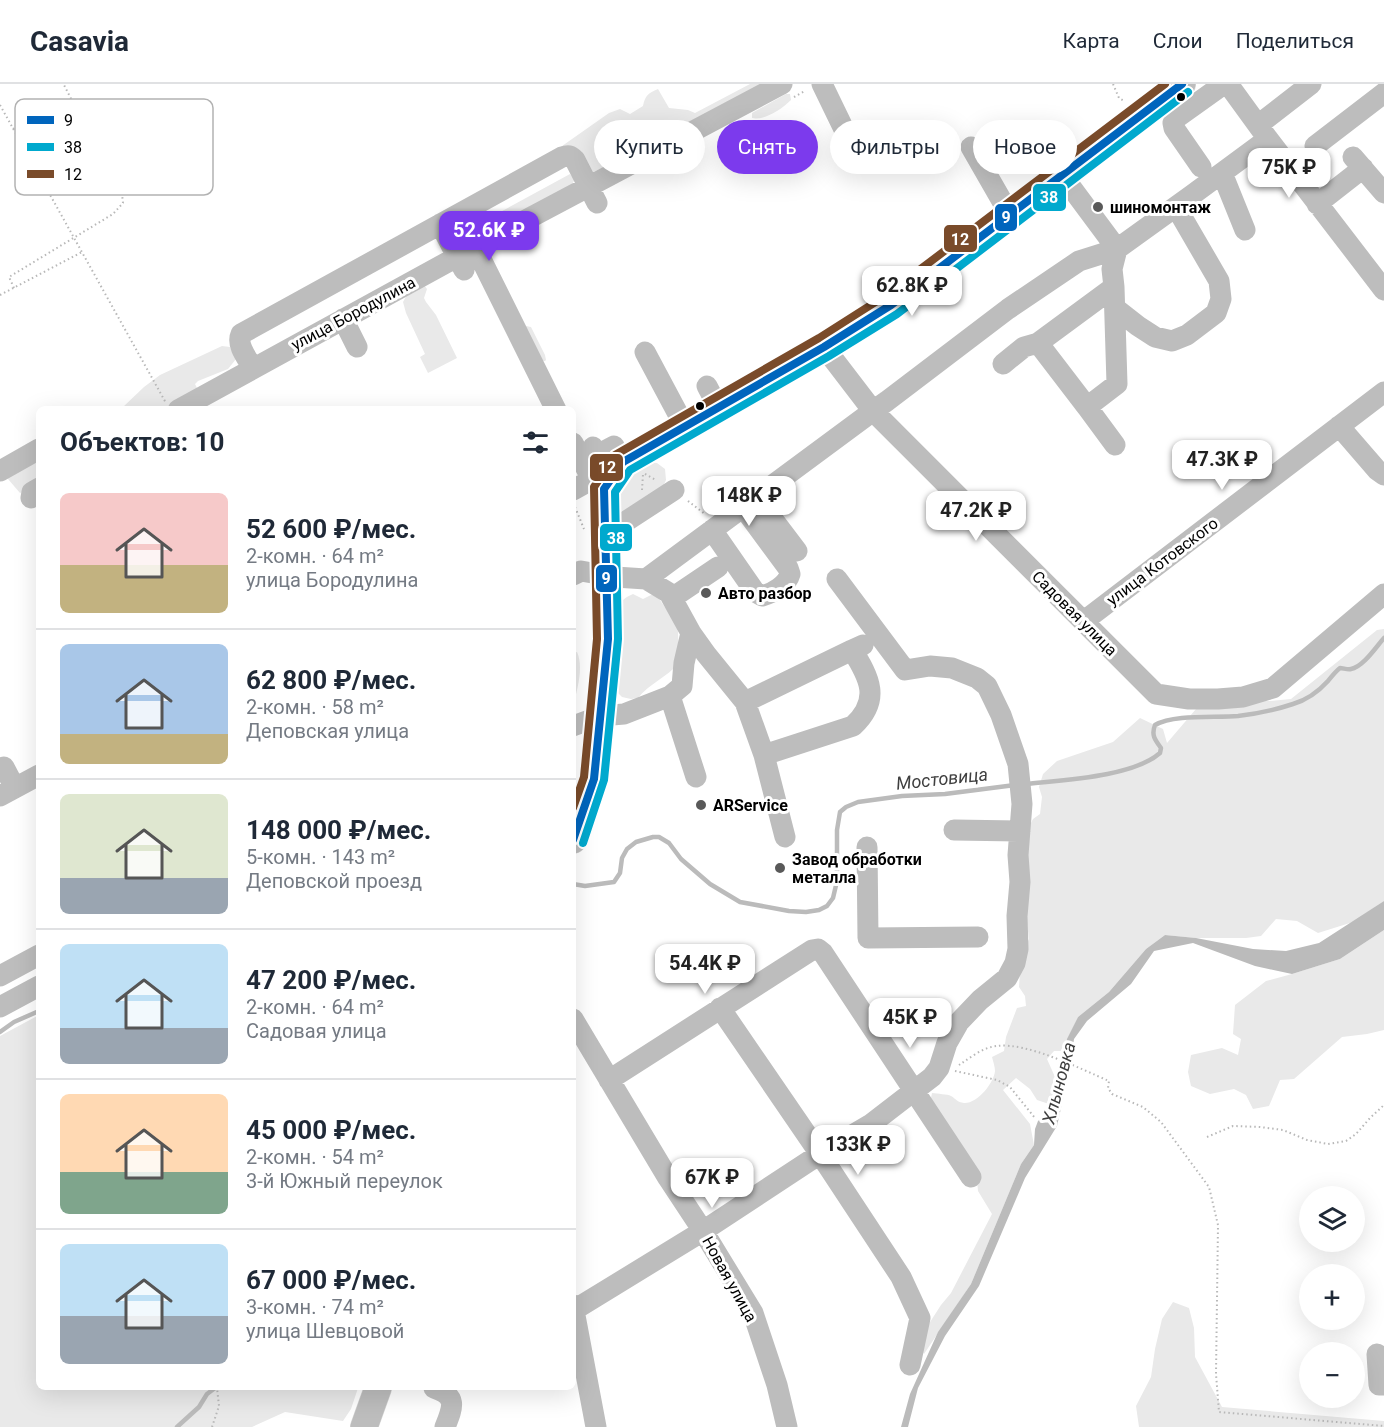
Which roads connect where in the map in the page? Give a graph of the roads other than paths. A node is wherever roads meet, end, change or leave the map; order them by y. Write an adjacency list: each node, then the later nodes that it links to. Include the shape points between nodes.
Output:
1 (1182, 84): 10 (main road)
2 (1226, 84): 7 (street); 11 (street, via 1173,123)
3 (1311, 84): 7 (street)
4 (804, 88): 6 (street); 15 (street, улица Бородулина)
5 (1384, 93): 8 (street)
6 (830, 120)
7 (1263, 132): 12 (street); 17 (street)
8 (1315, 146)
9 (970, 147): 19 (street)
10 (1077, 156)
11 (1201, 167)
12 (1222, 173): 18 (street); 21 (street)
13 (1055, 174): 19 (main road)
14 (1073, 174): 22 (street)
15 (598, 192): 20 (street, via 567,155); 23 (street, улица Бородулина)
16 (1384, 193): 17 (street, via 1358,163)
17 (1317, 204): 24 (street)
18 (1176, 207): 22 (street); 25 (street, via 1220,281 1221,299 1216,313 1172,341 1155,337 1138,326)
19 (1010, 214): 27 (main road, via 917,274 891,304)
20 (440, 224): 23 (street); 32 (street, via 242,334 239,339)
21 (1245, 230)
22 (1117, 249): 25 (street, via 1112,269); 37 (street, via 1079,261)
23 (465, 258): 26 (street, улица Бородулина); 35 (street, via 518,317 529,364)
24 (1384, 290)
25 (1115, 298): 28 (street); 36 (street, via 1117,384)
26 (353, 319): 29 (street); 32 (street, улица Бородулина)
27 (819, 340): 37 (street, Садовая улица); 38 (main road, via 716,395)
28 (1038, 343): 31 (street, via 1024,347); 36 (street)
29 (357, 347)
30 (650, 350): 38 (street)
31 (1003, 364)
32 (253, 368): 34 (street, улица Бородулина, via 225,391)
33 (1384, 392): 39 (street, улица Котовского)
34 (172, 406)
35 (551, 406)
36 (1087, 407): 40 (street)
37 (873, 411): 47 (street); 57 (street, Садовая улица)
38 (675, 424): 44 (main road)
39 (1339, 426): 43 (street); 57 (street, улица Котовского)
40 (1115, 445)
41 (36, 451): 42 (street)
42 (0, 471)
43 (1384, 475)
44 (596, 476): 45 (street); 46 (street); 52 (main road)
45 (576, 488)
46 (674, 490)
47 (749, 502): 48 (street); 48 (street, via 788,568 788,581 769,594 755,592); 49 (street)
48 (712, 530): 53 (street)
49 (797, 551)
50 (718, 567): 56 (street)
51 (576, 574): 52 (street)
52 (606, 575): 53 (street); 63 (main road, via 608,639)
53 (646, 579): 56 (street)
54 (837, 579): 59 (street)
55 (1384, 594): 57 (street, Садовая улица, via 1273,688 1218,699 1156,694)
56 (672, 598): 58 (street)
57 (1084, 621)
58 (691, 633): 61 (street, via 682,686); 62 (street)
59 (880, 637): 60 (street); 71 (street, via 905,670 952,668 987,686 1019,770)
60 (852, 650): 62 (street); 65 (street, via 869,683 871,700 862,717 853,726)
61 (670, 696): 63 (street, via 624,714); 67 (street)
62 (746, 702): 65 (street)
63 (600, 716): 64 (street); 70 (main road, via 594,779)
64 (576, 725)
65 (764, 755): 72 (street)
66 (4, 767): 68 (street)
67 (696, 777)
68 (18, 787)
69 (954, 830): 71 (street)
70 (576, 831)
71 (1020, 831): 82 (street, via 1015,963 1007,978 959,1022 939,1068)
72 (785, 837)
73 (867, 848): 74 (street, via 868,938)
74 (978, 937)
75 (36, 957): 76 (street)
76 (0, 976)
77 (36, 988): 78 (street)
78 (0, 1007)
79 (720, 1008): 81 (street); 82 (street, via 818,949); 83 (street)
80 (576, 1025): 81 (street, Новая улица)
81 (609, 1080): 85 (street, Новая улица)
82 (914, 1090): 83 (street, via 871,1124); 84 (street)
83 (820, 1154): 85 (street); 89 (street, via 901,1276 920,1318)
84 (971, 1177)
85 (703, 1231): 86 (street); 96 (street, Новая улица, via 753,1313)
86 (576, 1305)
87 (576, 1323): 95 (street)
88 (1377, 1354): 90 (street, via 1378,1385)
89 (910, 1365)
90 (1384, 1385)
91 (377, 1390): 93 (main road)
92 (440, 1390): 94 (street, via 453,1404)
93 (364, 1427)
94 (446, 1427)
95 (596, 1427)
96 (787, 1427)

